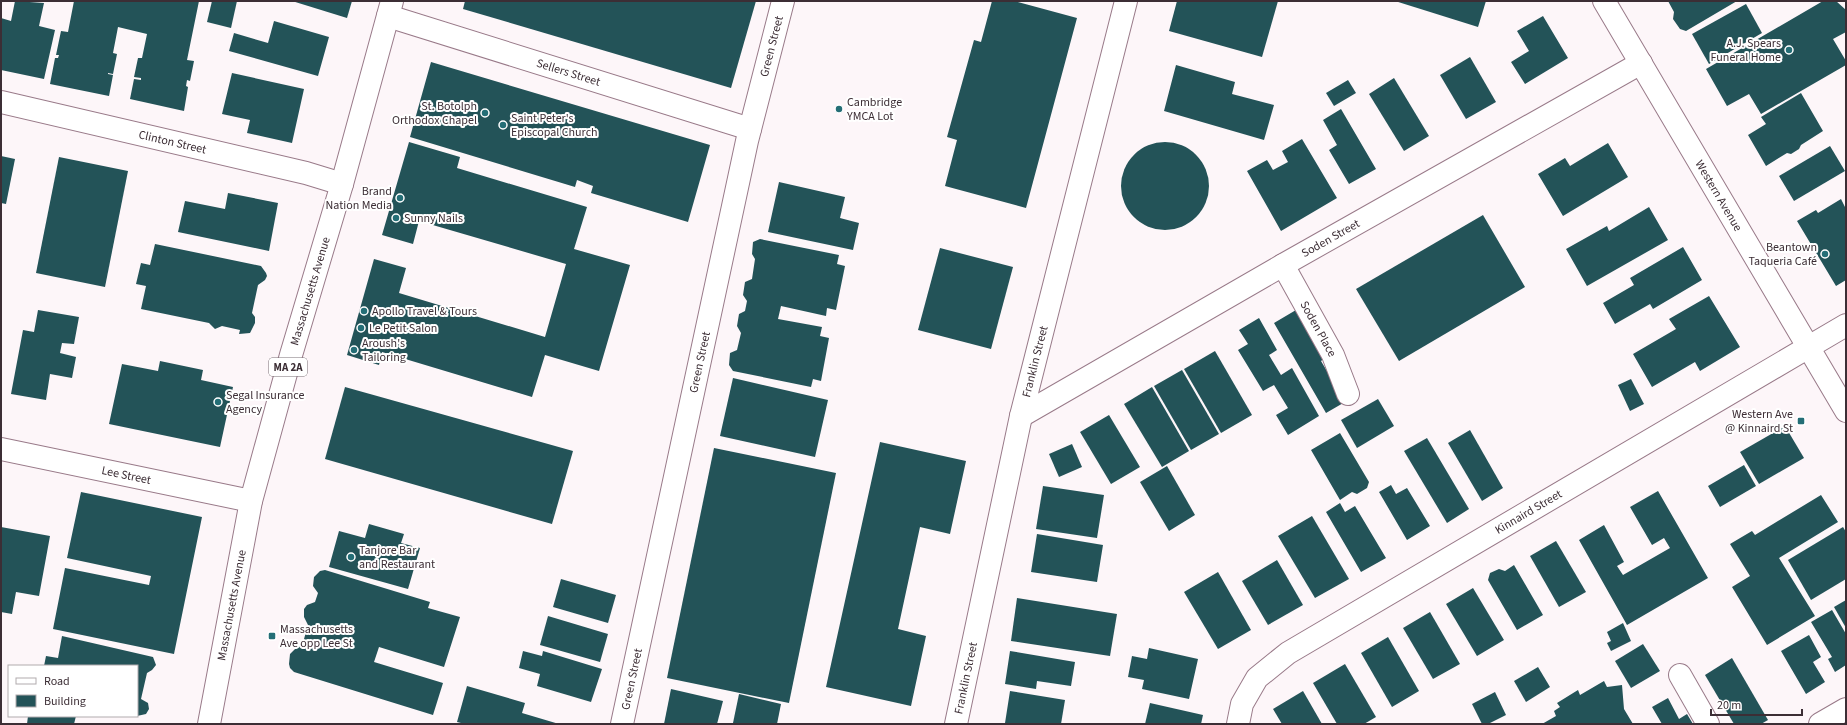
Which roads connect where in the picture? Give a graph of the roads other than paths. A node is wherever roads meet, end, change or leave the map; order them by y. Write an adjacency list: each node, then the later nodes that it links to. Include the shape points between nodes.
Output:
1 (783, 1): 7 (street, Green Street)
2 (1126, 1): 14 (street, Franklin Street)
3 (1604, 1): 5 (street, Western Avenue)
4 (390, 8): 7 (street, Sellers Street); 8 (street, Massachusetts Avenue / MA 2A)
5 (1641, 63): 9 (street, Soden Street); 11 (street, Western Avenue)
6 (1, 102): 8 (street, Clinton Street, via 306,173)
7 (750, 129): 20 (street, Green Street)
8 (342, 184): 16 (street, Massachusetts Avenue / MA 2A)
9 (1283, 265): 12 (street, Soden Place, via 1333,355); 14 (street, Soden Street)
10 (1846, 325): 11 (street, Kinnaird Street)
11 (1808, 347): 13 (street, Western Avenue); 22 (street, Kinnaird Street, via 1288,653 1257,678 1242,704)
12 (1348, 394)
13 (1846, 411)
14 (1021, 416): 21 (street, Franklin Street)
15 (1, 449): 16 (street, Lee Street)
16 (251, 501): 19 (street, Massachusetts Avenue / MA 2A)
17 (1680, 675): 23 (street)
18 (1846, 709): 24 (street)
19 (209, 724)
20 (622, 724)
21 (956, 724)
22 (1238, 724)
23 (1708, 724)
24 (1820, 724)

